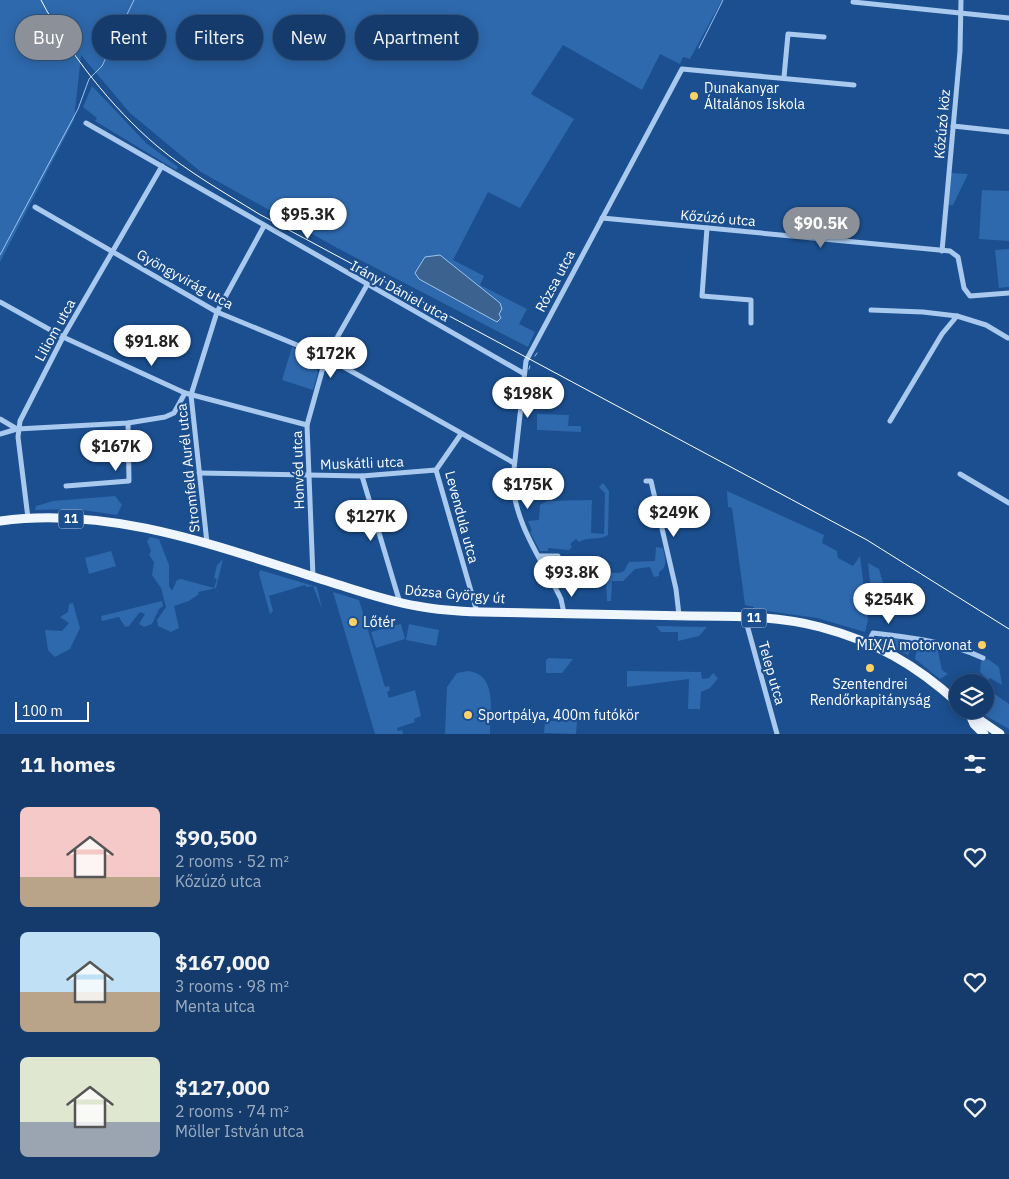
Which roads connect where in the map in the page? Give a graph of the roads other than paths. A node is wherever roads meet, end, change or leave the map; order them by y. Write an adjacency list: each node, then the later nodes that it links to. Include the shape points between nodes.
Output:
1 (961, 0): 3 (street, Kőzúzó köz)
2 (853, 2): 3 (street)
3 (960, 12): 4 (street); 9 (street, Kőzúzó köz)
4 (1009, 18)
5 (824, 37): 6 (street, via 788,34)
6 (784, 77): 7 (street, Rózsa utca); 13 (street, Rózsa utca, via 682,69)
7 (854, 85)
8 (86, 123): 11 (street, Irányi Dániel utca)
9 (953, 126): 10 (street); 16 (street, Kőzúzó köz)
10 (1009, 132)
11 (162, 166): 14 (street, Irányi Dániel utca); 17 (street, Liliom utca)
12 (34, 207): 17 (street, Gyöngyvirág utca)
13 (602, 218): 15 (street, Kőzúzó utca); 28 (street, Rózsa utca, via 526,361)
14 (264, 226): 18 (street, Irányi Dániel utca); 22 (street, Stromfeld Aurél utca)
15 (707, 228): 16 (street, Kőzúzó utca); 24 (street, via 702,296 751,300)
16 (942, 251): 19 (street, via 955,253 958,257 964,288 970,296)
17 (112, 252): 22 (street, Gyöngyvirág utca); 25 (street, Liliom utca)
18 (367, 285): 27 (street, Honvéd utca); 28 (street, Irányi Dániel utca)
19 (1009, 293)
20 (0, 302): 25 (street)
21 (871, 310): 23 (street)
22 (217, 312): 27 (street, Gyöngyvirág utca); 30 (street, Stromfeld Aurél utca)
23 (957, 316): 26 (street, via 986,325); 32 (street, via 942,334)
24 (751, 323)
25 (63, 337): 29 (street); 35 (street, Liliom utca)
26 (1009, 339)
27 (326, 357): 34 (street, Honvéd utca); 37 (street, Gyöngyvirág utca)
28 (523, 373): 38 (street, Rózsa utca)
29 (185, 393): 30 (street); 33 (street, via 170,416)
30 (191, 395): 34 (street); 40 (street, Stromfeld Aurél utca)
31 (0, 419): 35 (street)
32 (890, 421)
33 (128, 423): 35 (street); 47 (street, via 129,481)
34 (307, 425): 43 (street, Honvéd utca)
35 (17, 429): 36 (street); 49 (street)
36 (0, 434)
37 (461, 434): 38 (street, Gyöngyvirág utca); 39 (street, Levendula utca)
38 (514, 463): 44 (street, Rózsa utca)
39 (436, 470): 42 (street, Muskátli utca); 56 (street, Levendula utca)
40 (199, 473): 43 (street, Muskátli utca); 51 (street, Stromfeld Aurél utca)
41 (960, 474): 48 (street)
42 (362, 476): 43 (street, Muskátli utca); 55 (street)
43 (309, 477): 54 (street, Honvéd utca)
44 (513, 478): 45 (street); 52 (street, Rózsa utca, via 519,514)
45 (530, 480)
46 (646, 481): 58 (street, via 651,481)
47 (66, 486)
48 (1009, 503)
49 (28, 518): 50 (main road, Dózsa György út / 11); 51 (main road, Dózsa György út / 11, via 114,523)
50 (0, 522)
51 (207, 543): 54 (main road, Dózsa György út / 11)
52 (539, 556): 53 (street); 57 (street, Rózsa utca, via 561,599)
53 (558, 556)
54 (313, 577): 55 (main road, Dózsa György út / 11)
55 (400, 603): 56 (main road, Dózsa György út / 11)
56 (477, 612): 57 (main road, Dózsa György út / 11)
57 (564, 613): 58 (main road, Dózsa György út / 11)
58 (679, 615): 59 (main road, Dózsa György út / 11)
59 (747, 617): 60 (main road, Dózsa György út / 11, via 799,623); 65 (street, Telep utca)
60 (868, 642): 61 (street, via 873,633 903,637); 62 (main road, Dózsa György út / 11, via 912,665)
61 (983, 658)
62 (949, 696)
63 (971, 719): 66 (main road)
64 (978, 719): 67 (main road)
65 (777, 734)
66 (984, 734)
67 (1000, 734)

